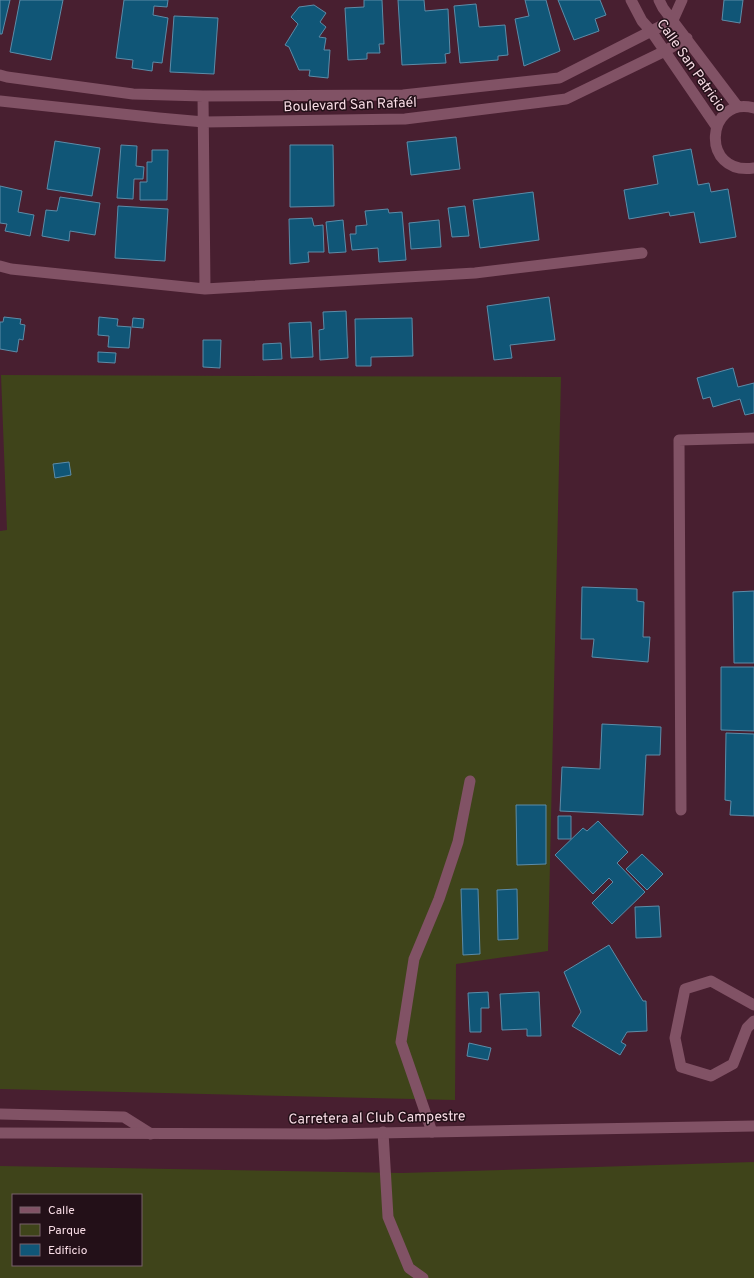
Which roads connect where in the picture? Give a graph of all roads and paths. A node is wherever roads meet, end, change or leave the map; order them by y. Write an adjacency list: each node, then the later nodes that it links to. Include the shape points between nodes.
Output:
1 (631, 0): 5 (street, Calle San Patricio, via 642,21)
2 (659, 0): 4 (street, Calle San Patricio)
3 (682, 0): 4 (street)
4 (673, 20): 5 (street, Boulevard San Rafaél); 6 (street, Calle San Patricio)
5 (651, 31): 7 (street, Calle San Patricio); 9 (street, Boulevard San Rafaél, via 559,78 403,95)
6 (687, 38): 7 (street, Boulevard San Rafaél); 11 (street, Calle San Patricio)
7 (665, 51): 13 (street, Boulevard San Rafaél, via 566,99 405,119); 14 (street, Calle San Patricio)
8 (0, 75): 9 (street, Boulevard San Rafaél, via 133,94)
9 (203, 96): 13 (street)
10 (0, 101): 13 (street, Boulevard San Rafaél)
11 (738, 107): 12 (street); 14 (street, via 729,111)
12 (754, 108)
13 (204, 122): 18 (street)
14 (716, 126): 15 (street, via 715,145 726,162 734,167)
15 (754, 168)
16 (642, 253): 18 (street, via 475,273)
17 (0, 266): 18 (street)
18 (205, 289)
19 (754, 438): 21 (street, via 679,440)
20 (470, 781): 27 (street, via 458,842 439,899 414,960 401,1042)
21 (681, 810)
22 (754, 1005): 23 (street, via 711,981 685,989 675,1038 681,1067 711,1076 733,1064 747,1028)
23 (754, 1021)
24 (0, 1114): 29 (street, via 124,1117)
25 (754, 1126): 27 (street, Carretera al Club Campestre)
26 (382, 1132): 27 (street, Carretera al Club Campestre); 29 (street, Carretera al Club Campestre); 30 (street, via 388,1217 408,1268)
27 (432, 1132)
28 (0, 1134): 29 (street, Carretera al Club Campestre)
29 (151, 1134)
30 (423, 1278)

